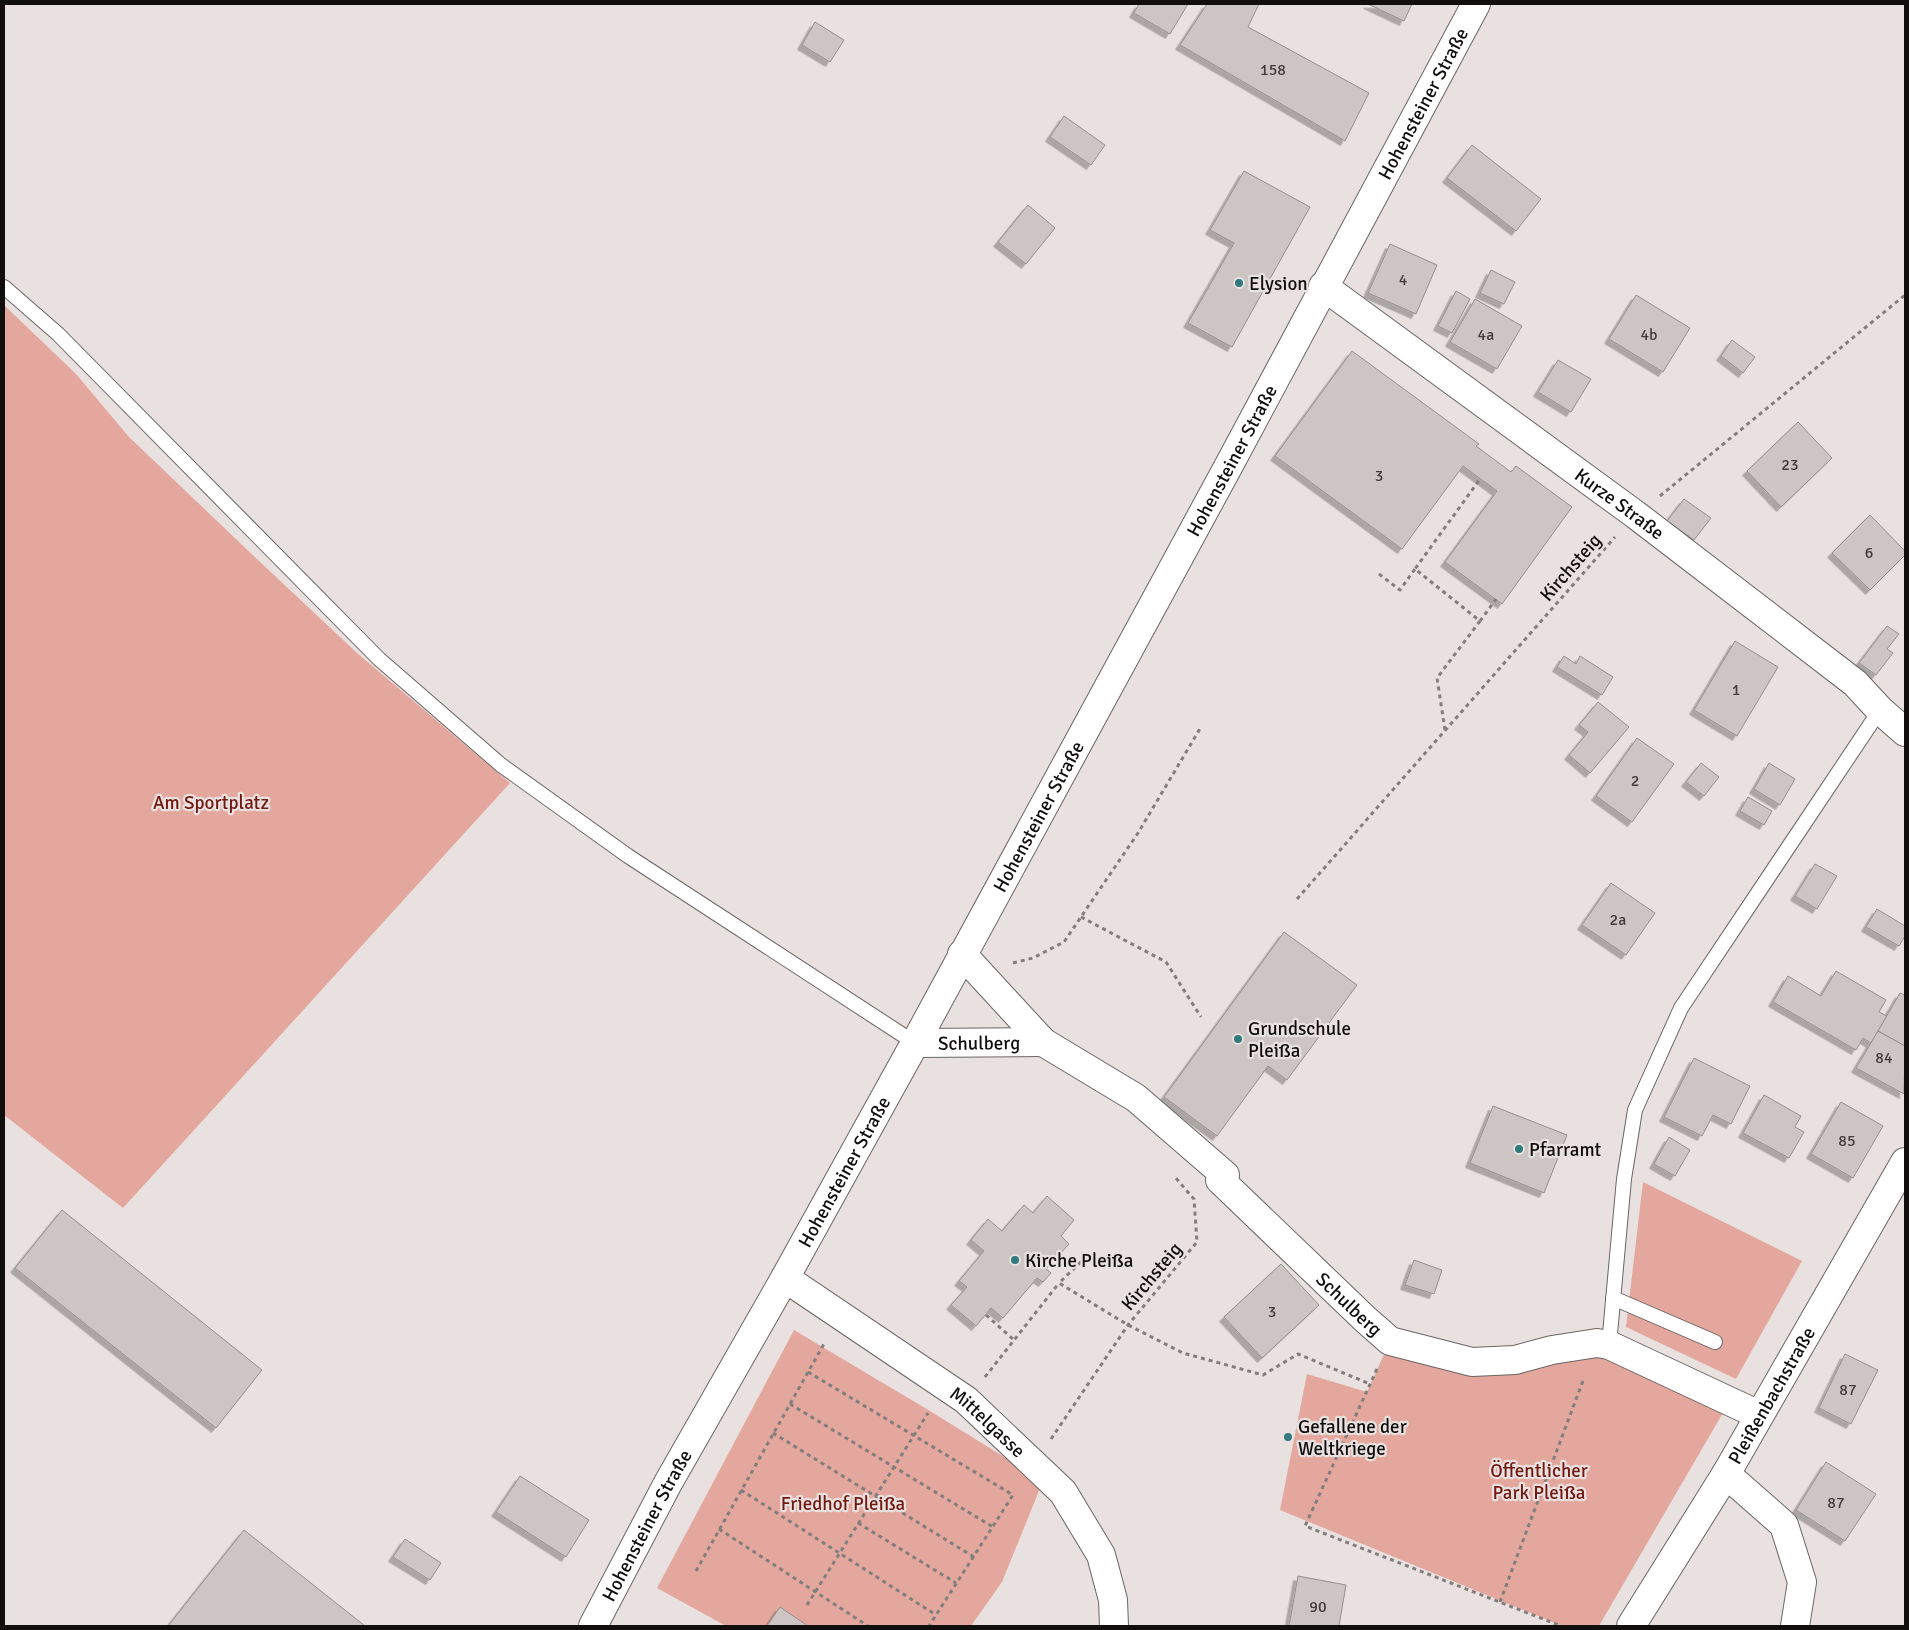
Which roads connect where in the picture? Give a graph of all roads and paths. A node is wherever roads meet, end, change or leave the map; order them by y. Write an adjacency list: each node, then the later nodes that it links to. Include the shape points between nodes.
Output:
1 (1476, 4): 2 (street, Hohensteiner Straße)
2 (1324, 286): 6 (street, Kurze Straße); 17 (street, Hohensteiner Straße)
3 (4, 287): 21 (lane, via 58,334 379,659 501,765 628,856)
4 (1905, 296): 6 (path, Kirchsteig)
5 (1480, 479): 7 (path)
6 (1636, 515): 11 (street, Kurze Straße, via 1855,683); 13 (path, Kirchsteig)
7 (1415, 570): 8 (path, via 1400,590); 10 (path)
8 (1379, 574)
9 (1496, 599): 10 (path)
10 (1480, 621): 13 (path, via 1438,678)
11 (1880, 710): 14 (street, Kurze Straße); 27 (lane, via 1681,1008 1635,1110 1624,1179)
12 (1201, 727): 16 (path, via 1138,833)
13 (1445, 730): 15 (path, Kirchsteig)
14 (1905, 732)
15 (1297, 899)
16 (1081, 916): 18 (path, via 1064,942 1033,958); 19 (path, via 1166,962)
17 (962, 954): 20 (street, Schulberg); 21 (street, Hohensteiner Straße)
18 (1008, 964)
19 (1201, 1017)
20 (1043, 1042): 21 (street, Schulberg); 32 (street, Schulberg, via 1136,1098 1225,1175 1220,1180)
21 (915, 1043): 25 (street, Hohensteiner Straße)
22 (1905, 1162): 39 (street, Pleißenbachstraße)
23 (1170, 1170): 30 (path, Kirchsteig, via 1194,1199 1197,1242)
24 (1088, 1256): 26 (path)
25 (785, 1278): 29 (street, Mittelgasse); 58 (street, Hohensteiner Straße, via 668,1483)
26 (1059, 1283): 30 (path); 31 (path)
27 (1613, 1298): 33 (lane); 34 (lane)
28 (986, 1315): 31 (path)
29 (840, 1316): 35 (path); 37 (street, Mittelgasse)
30 (1128, 1325): 36 (path, via 1183,1352 1263,1375 1298,1354); 42 (path, Kirchsteig)
31 (1014, 1340): 37 (path)
32 (1390, 1340): 34 (street, Schulberg, via 1472,1362 1515,1360 1552,1350); 36 (path)
33 (1715, 1342)
34 (1603, 1344): 39 (street); 55 (path)
35 (808, 1372): 38 (path); 41 (path)
36 (1370, 1384): 55 (path, via 1305,1526)
37 (966, 1400): 41 (path, via 930,1411); 42 (street, Mittelgasse)
38 (790, 1404): 40 (path); 43 (path)
39 (1759, 1415): 44 (street, Pleißenbachstraße)
40 (774, 1433): 45 (path); 46 (path)
41 (913, 1435): 43 (path); 48 (path, via 1013,1495)
42 (1035, 1464): 61 (street, Mittelgasse, via 1062,1492 1101,1555 1113,1600)
43 (893, 1466): 46 (path); 48 (path)
44 (1726, 1474): 63 (street, Pleißenbachstraße); 64 (street, via 1784,1525 1802,1582)
45 (741, 1490): 49 (path); 50 (path)
46 (875, 1496): 47 (path); 51 (path)
47 (858, 1524): 50 (path); 53 (path)
48 (992, 1527): 51 (path)
49 (719, 1529): 52 (path); 54 (path)
50 (840, 1553): 54 (path); 57 (path)
51 (974, 1556): 53 (path)
52 (696, 1571)
53 (956, 1583): 57 (path)
54 (815, 1592): 56 (path); 59 (path)
55 (1500, 1602): 62 (path)
56 (807, 1605)
57 (936, 1615): 60 (path)
58 (593, 1626)
59 (868, 1626)
60 (929, 1626)
61 (1114, 1626)
62 (1561, 1626)
63 (1631, 1626)
64 (1795, 1626)

